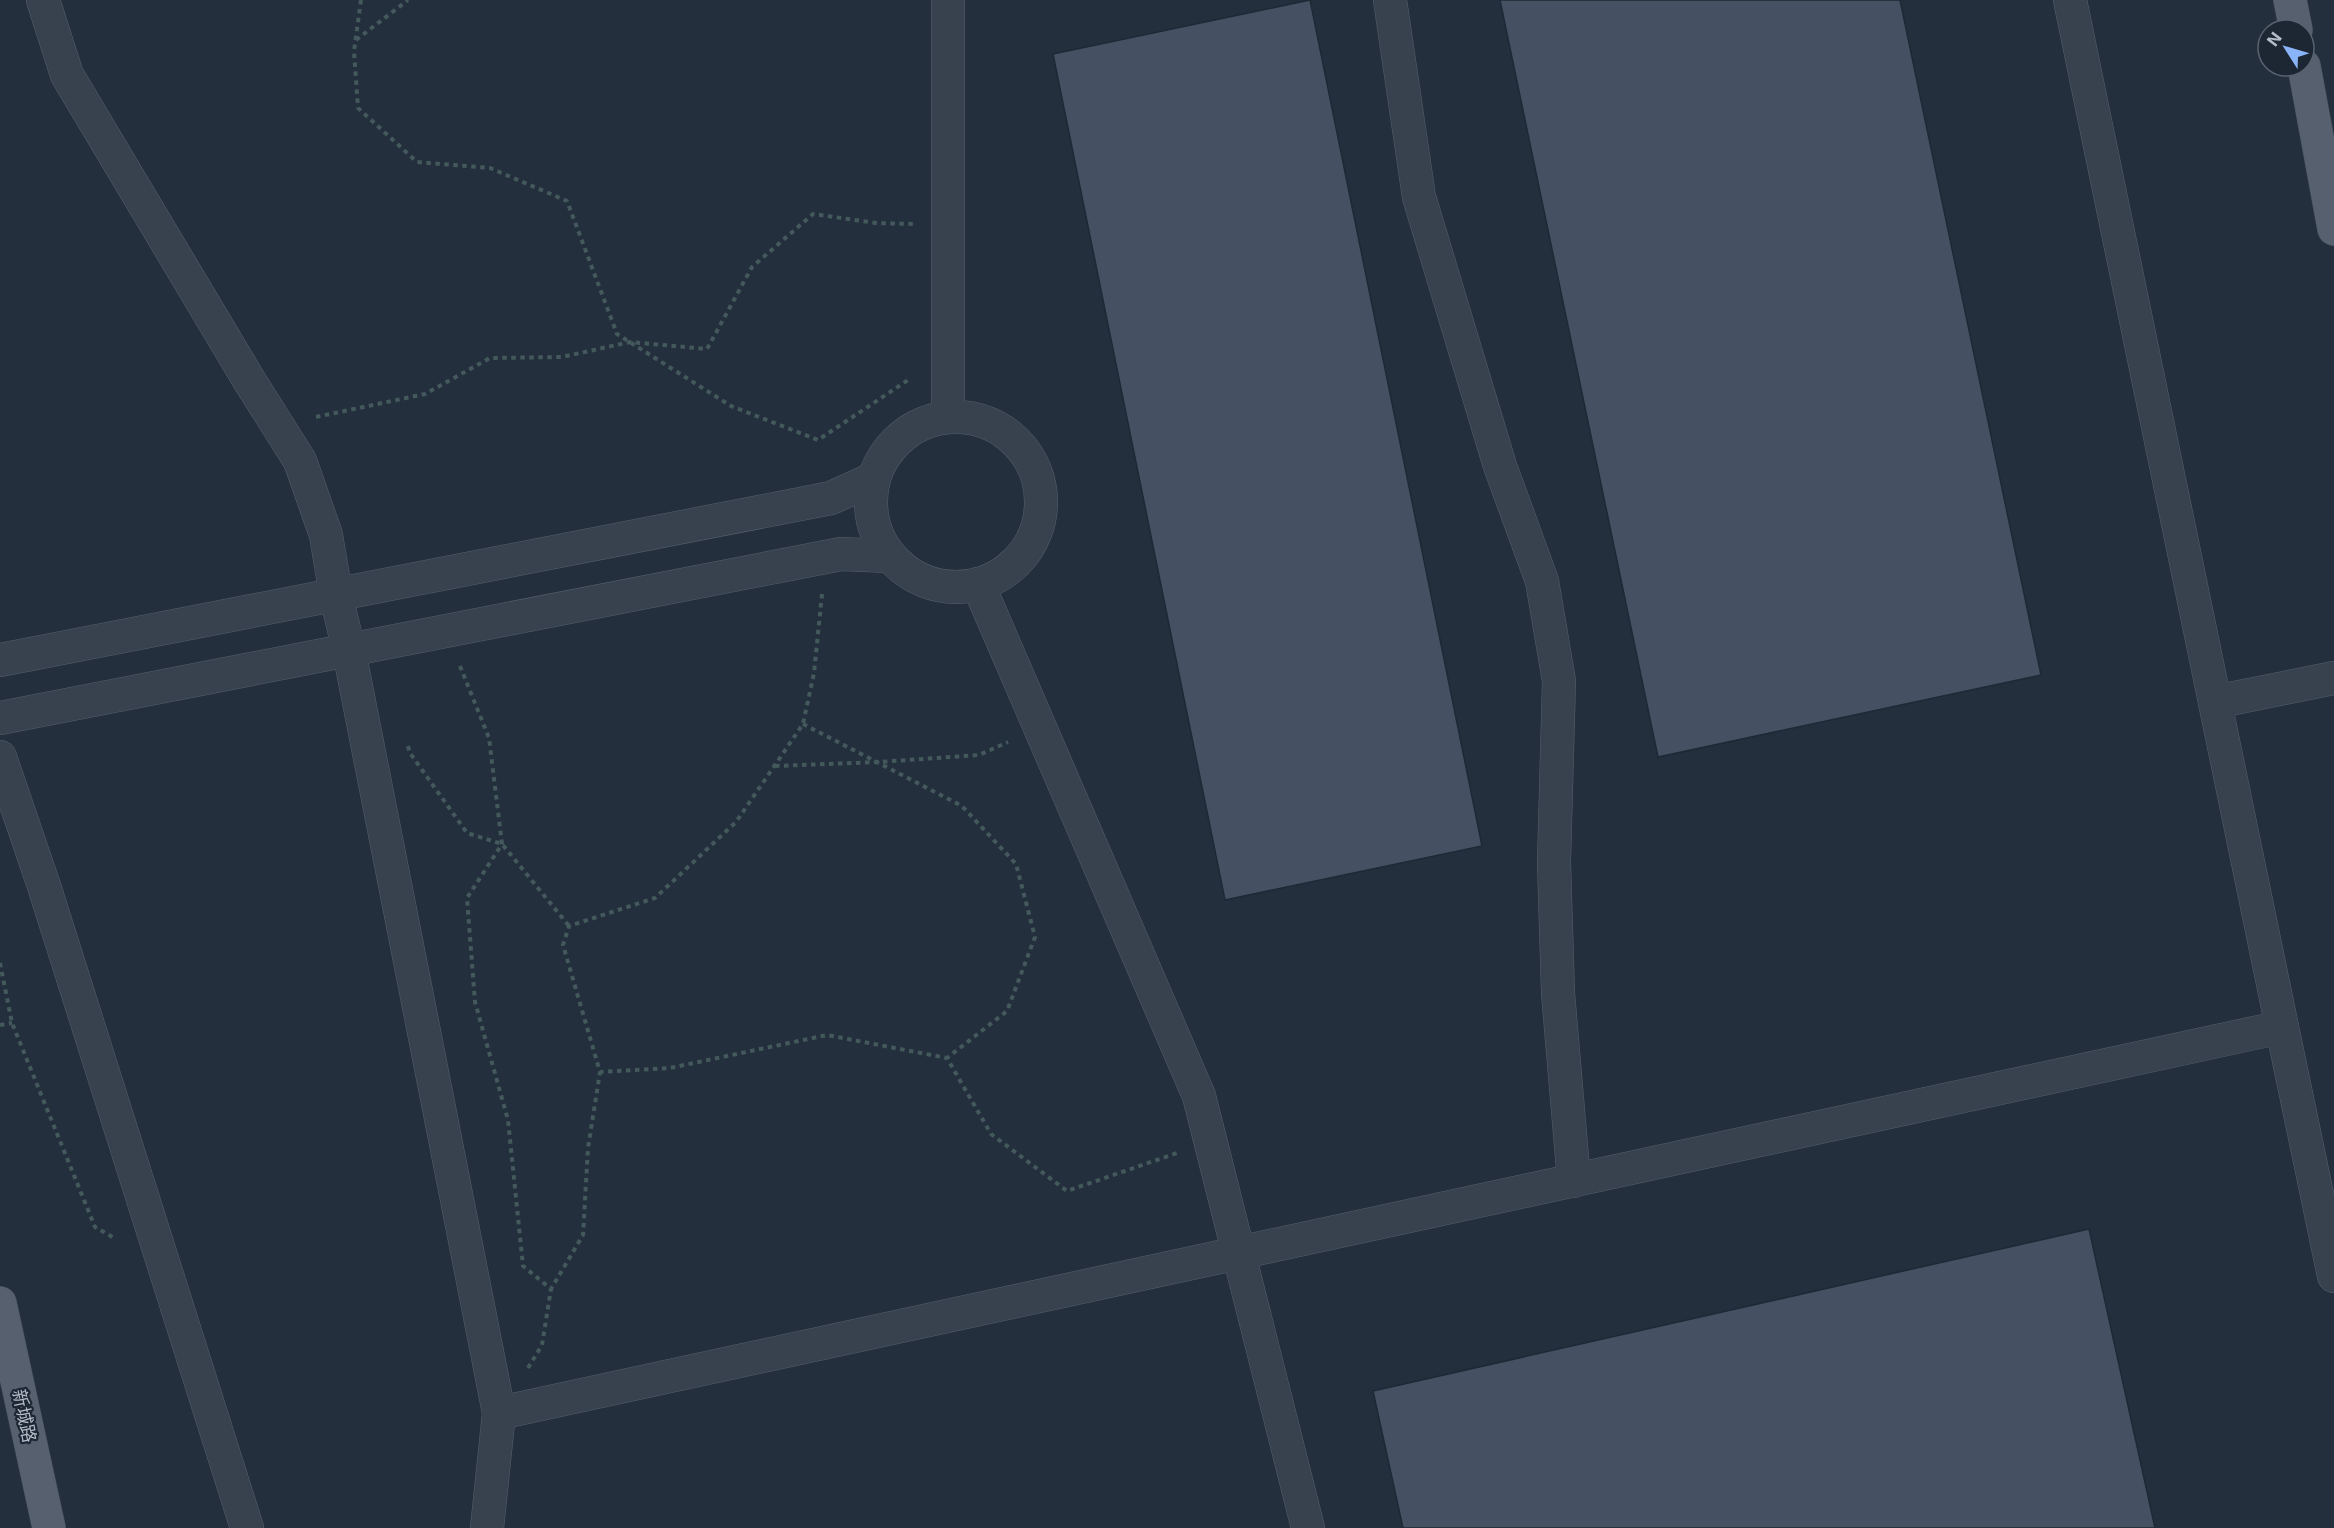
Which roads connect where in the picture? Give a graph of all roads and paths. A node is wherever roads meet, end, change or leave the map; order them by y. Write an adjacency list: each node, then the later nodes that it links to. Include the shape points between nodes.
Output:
1 (43, 0): 16 (street, via 67,75)
2 (360, 0): 9 (path)
3 (408, 0): 9 (path)
4 (948, 0): 11 (street)
5 (1390, 0): 43 (street, via 1419,197 1500,466 1542,581 1559,681 1554,862 1558,993)
6 (2070, 0): 26 (street)
7 (2290, 0): 8 (main road)
8 (2294, 18)
9 (356, 40): 13 (path, via 358,108 417,162 490,168 567,201 617,334)
10 (2306, 78): 12 (main road)
11 (948, 226): 13 (path, via 876,223 813,214 752,267 707,349); 14 (street)
12 (2334, 229)
13 (630, 342): 14 (path, via 731,406 818,440); 16 (path, via 562,357 490,358 425,394)
14 (948, 352): 15 (street)
15 (948, 416): 17 (street, via 924,423 900,437 881,461); 20 (street, via 978,419 1004,431 1031,460 1040,485 1041,509 1035,534 1018,561 993,579)
16 (278, 425): 21 (street, via 300,461 326,535)
17 (873, 479): 18 (street, via 872,521); 21 (street, via 831,498)
18 (888, 556): 19 (street); 20 (street, via 925,583 946,588)
19 (825, 557): 22 (street); 28 (path, via 814,673)
20 (978, 584): 29 (street)
21 (336, 595): 23 (street); 24 (street)
22 (446, 632): 23 (street); 34 (path, via 489,738)
23 (349, 651): 27 (street); 49 (street)
24 (0, 660)
25 (2334, 678): 26 (street)
26 (2215, 702): 39 (street)
27 (0, 718)
28 (803, 724): 32 (path); 33 (path)
29 (1040, 729): 32 (path, via 979,755); 42 (street, via 1199,1096)
30 (407, 743): 34 (path, via 410,753 467,833)
31 (0, 757): 51 (street)
32 (879, 762): 33 (path); 40 (path, via 962,806 1016,864 1035,937 1006,1011)
33 (775, 766): 35 (path, via 736,822 655,898)
34 (502, 844): 35 (path); 47 (path, via 467,898 475,1002 508,1120 523,1266)
35 (569, 926): 41 (path, via 563,945)
36 (0, 963): 37 (path)
37 (12, 1023): 38 (path); 44 (path)
38 (0, 1025)
39 (2282, 1028): 43 (street); 46 (street)
40 (947, 1058): 41 (path, via 827,1035 670,1068); 42 (path, via 991,1134 1067,1191)
41 (600, 1072): 47 (path, via 588,1148 583,1235)
42 (1211, 1143): 45 (street)
43 (1574, 1181): 45 (street)
44 (95, 1227)
45 (1238, 1254): 49 (street); 53 (street)
46 (2334, 1276)
47 (551, 1289): 49 (path, via 542,1345)
48 (0, 1303): 50 (main road, 新城路)
49 (499, 1413): 52 (street)
50 (48, 1528)
51 (247, 1528)
52 (487, 1528)
53 (1308, 1528)

